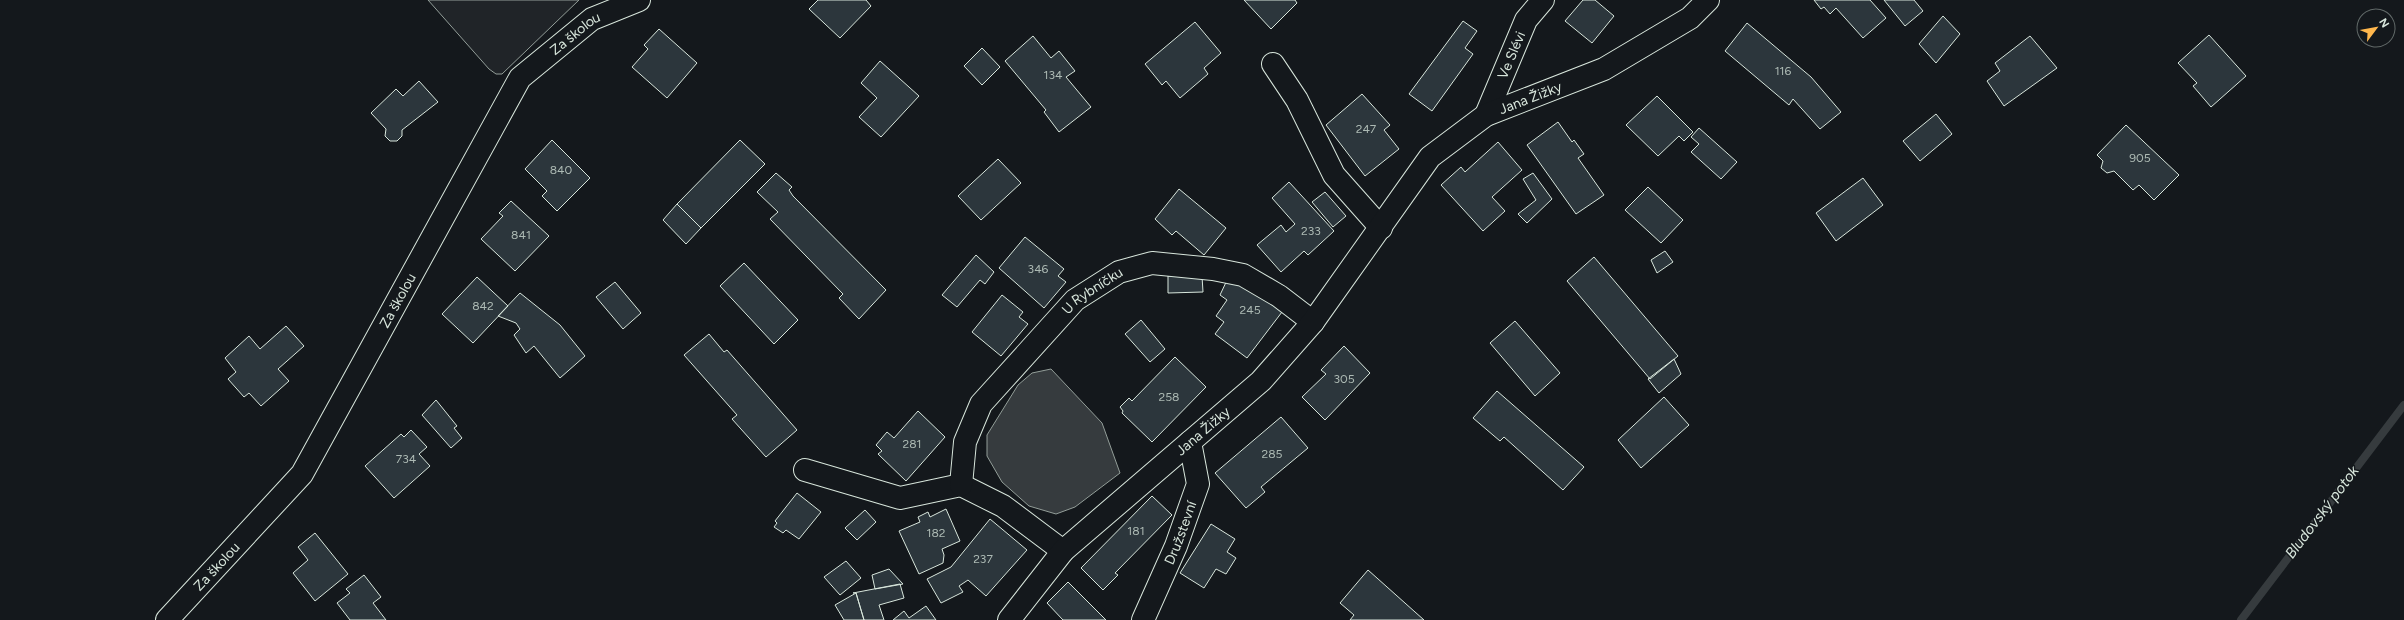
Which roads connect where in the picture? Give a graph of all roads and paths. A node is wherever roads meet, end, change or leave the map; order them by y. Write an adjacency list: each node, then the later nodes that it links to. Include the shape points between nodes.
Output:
1 (640, 0): 12 (street, Za školou, via 592,19 520,78 302,474)
2 (1543, 0): 5 (street, Ve Slévi, via 1526,20)
3 (1708, 0): 5 (street, Jana Žižky, via 1690,18 1604,69)
4 (1273, 64): 6 (street, via 1297,100 1334,175)
5 (1486, 114): 6 (street, Jana Žižky, via 1430,157)
6 (1381, 228): 7 (street, Jana Žižky)
7 (1313, 322): 8 (street, Jana Žižky, via 1262,381); 10 (street, U Rybníčku, via 1279,296 1243,276 1213,269 1152,263 1119,272 1075,300 981,404 965,442)
8 (1190, 442): 11 (street, Jana Žižky); 14 (street, Družstevní, via 1198,484 1176,546)
9 (805, 470): 10 (street, via 900,498)
10 (961, 484): 11 (street, via 1003,506)
11 (1063, 551): 13 (street, Jana Žižky)
12 (167, 620)
13 (1009, 620)
14 (1144, 620)

